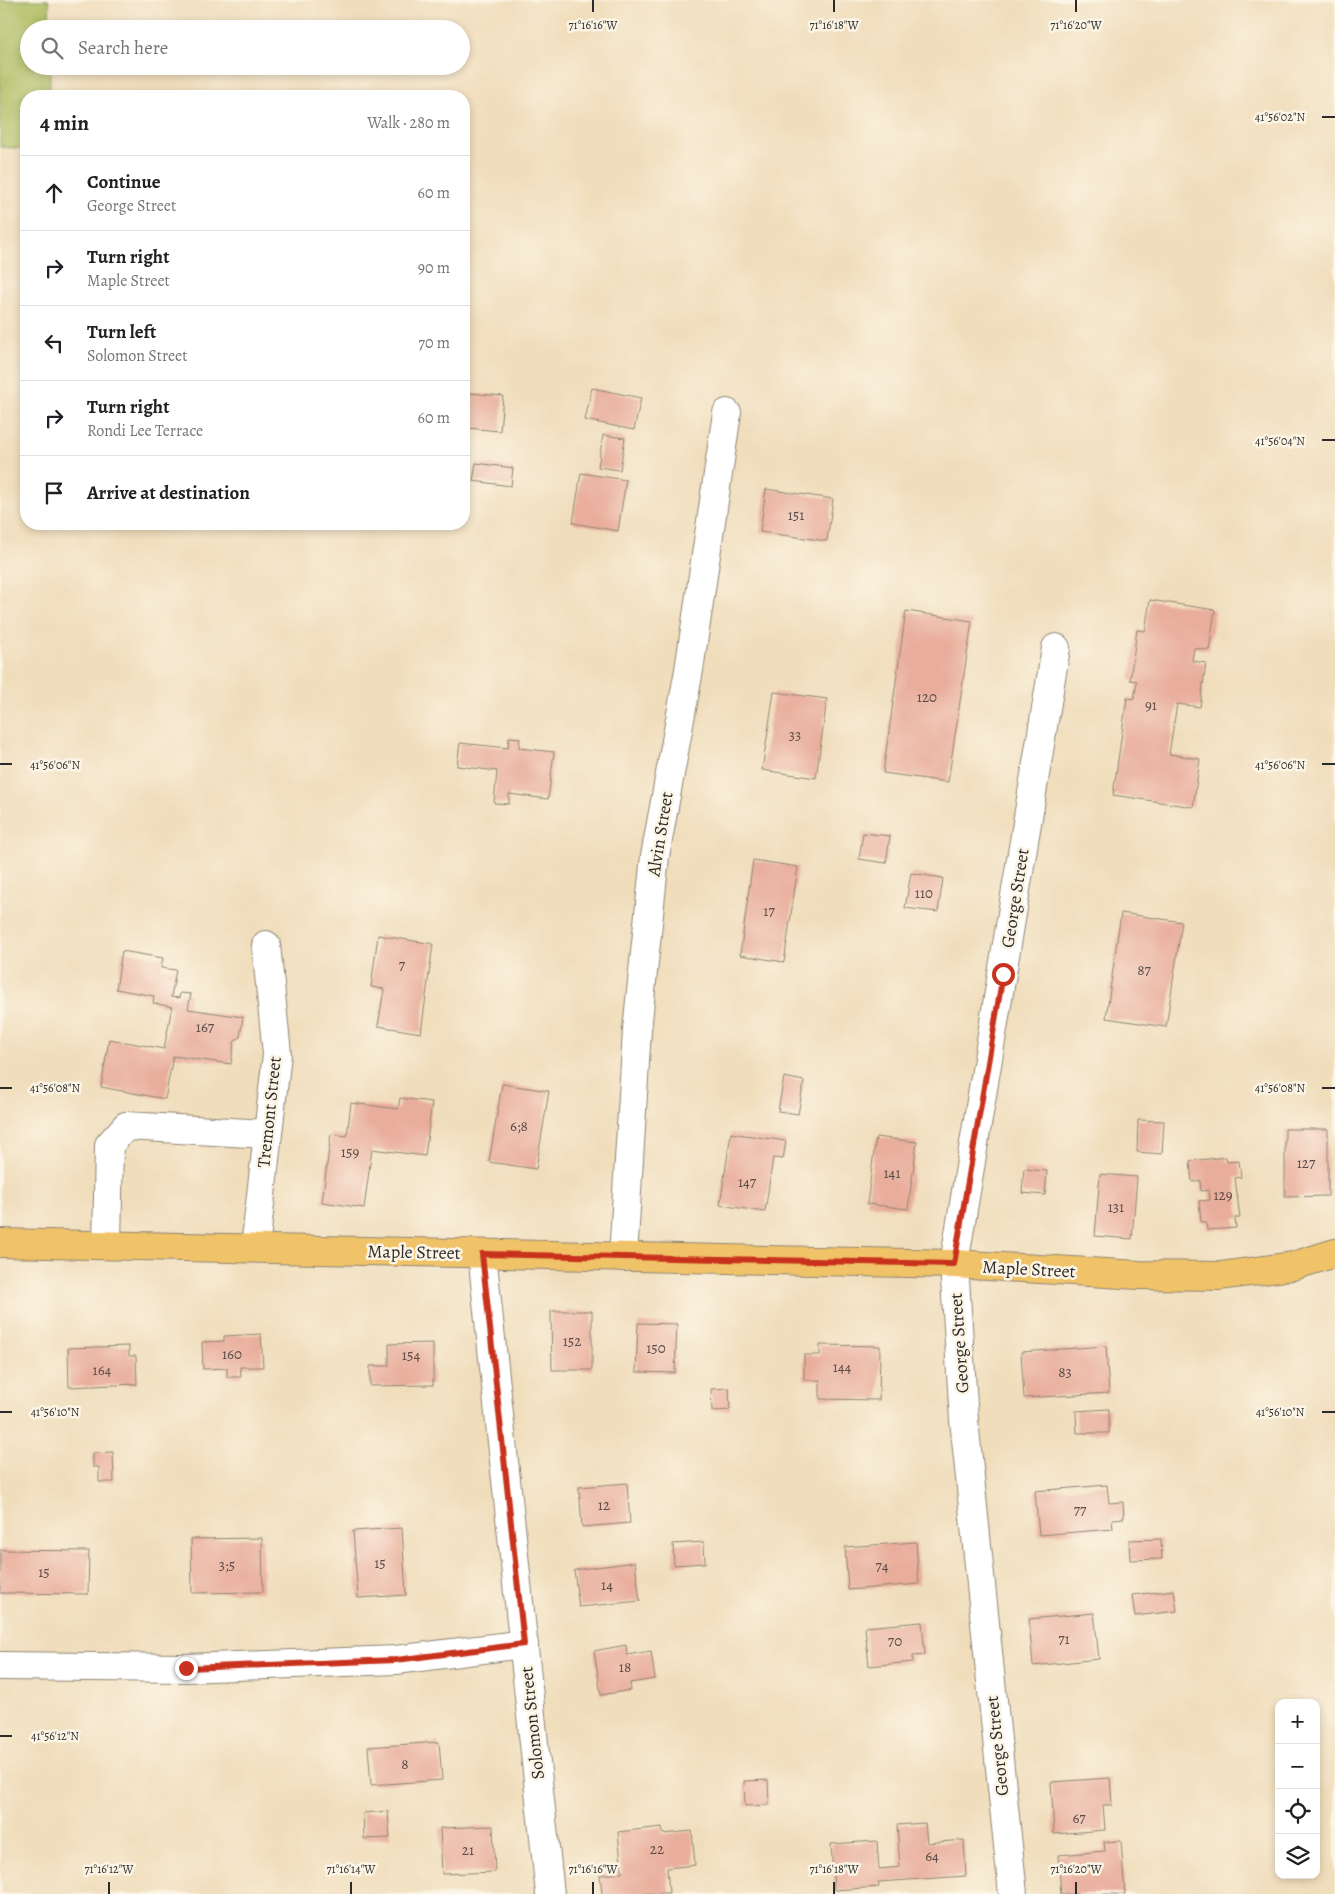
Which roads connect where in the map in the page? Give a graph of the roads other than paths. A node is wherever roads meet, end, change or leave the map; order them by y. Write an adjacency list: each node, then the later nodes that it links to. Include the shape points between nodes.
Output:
1 (728, 413): 10 (street, Alvin Street, via 689,670 655,856 637,1030)
2 (1056, 648): 11 (street, George Street)
3 (266, 945): 4 (street, Tremont Street, via 277,1054)
4 (267, 1134): 6 (street, via 126,1126 109,1145); 7 (street, Tremont Street)
5 (0, 1243): 6 (main road, Maple Street)
6 (107, 1245): 7 (main road, Maple Street)
7 (255, 1248): 9 (main road, Maple Street)
8 (1335, 1253): 11 (main road, Maple Street, via 1293,1266 1220,1276 1139,1275)
9 (482, 1254): 10 (main road, Maple Street); 12 (street, Solomon Street)
10 (623, 1257): 11 (main road, Maple Street)
11 (954, 1264): 15 (street, George Street, via 964,1420)
12 (524, 1644): 13 (street, via 376,1661 186,1668); 14 (street, Solomon Street)
13 (0, 1666)
14 (550, 1894)
15 (1012, 1894)

